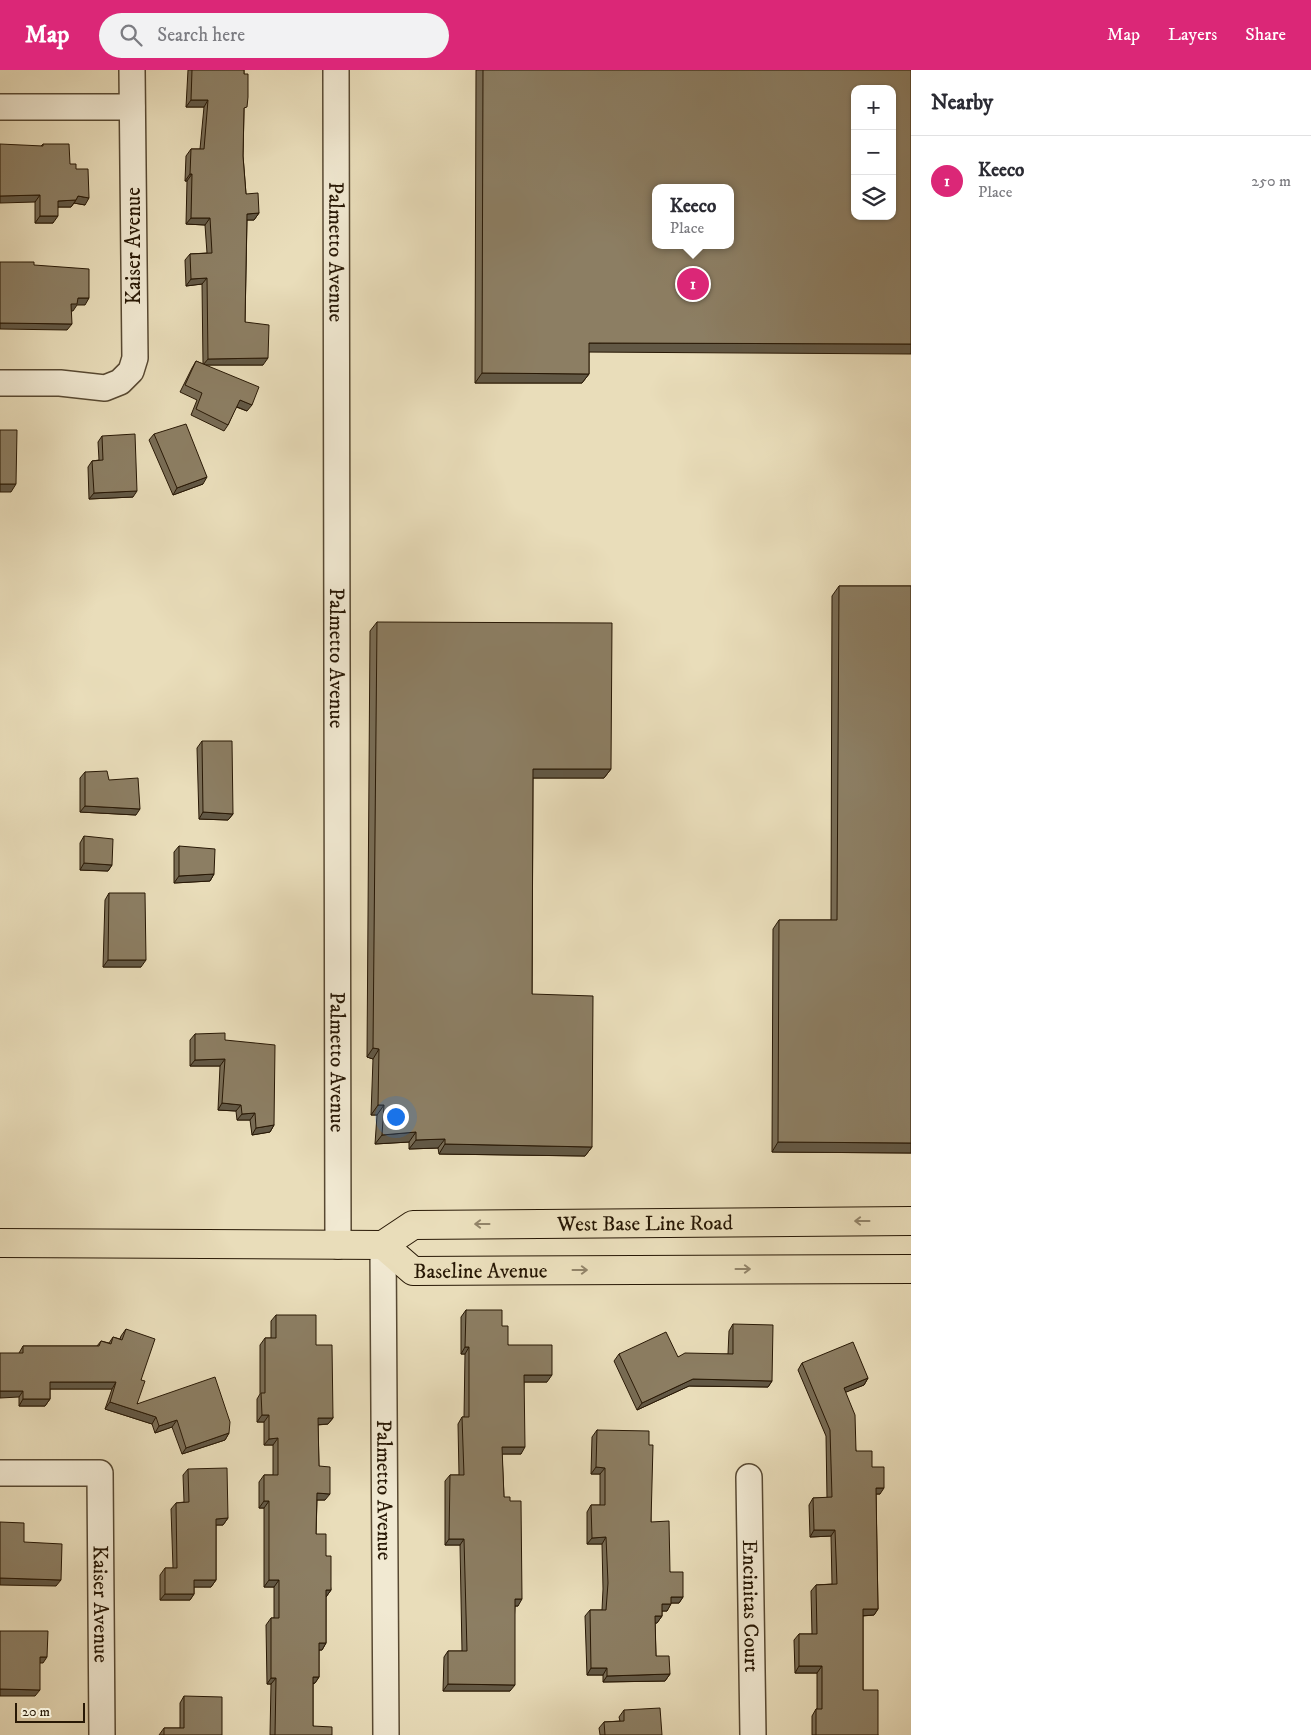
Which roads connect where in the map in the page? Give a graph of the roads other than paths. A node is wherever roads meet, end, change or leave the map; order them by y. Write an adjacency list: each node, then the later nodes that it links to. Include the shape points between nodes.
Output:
1 (132, 70): 4 (street, Kaiser Avenue)
2 (336, 70): 9 (street, Palmetto Avenue)
3 (0, 107): 4 (street)
4 (132, 107): 5 (street, Kaiser Avenue, via 135,358 131,371 120,382 105,388 60,383)
5 (0, 383)
6 (911, 1221): 8 (main road, West Base Line Road, one-way to 8, via 413,1224)
7 (0, 1243): 9 (main road)
8 (383, 1245): 9 (main road); 10 (main road, Baseline Avenue, one-way to 10, via 413,1270); 14 (street, Palmetto Avenue)
9 (338, 1246)
10 (911, 1269)
11 (0, 1473): 13 (street, Kaiser Avenue, via 100,1473)
12 (749, 1477): 15 (street, Encinitas Court)
13 (102, 1735)
14 (386, 1735)
15 (753, 1735)

